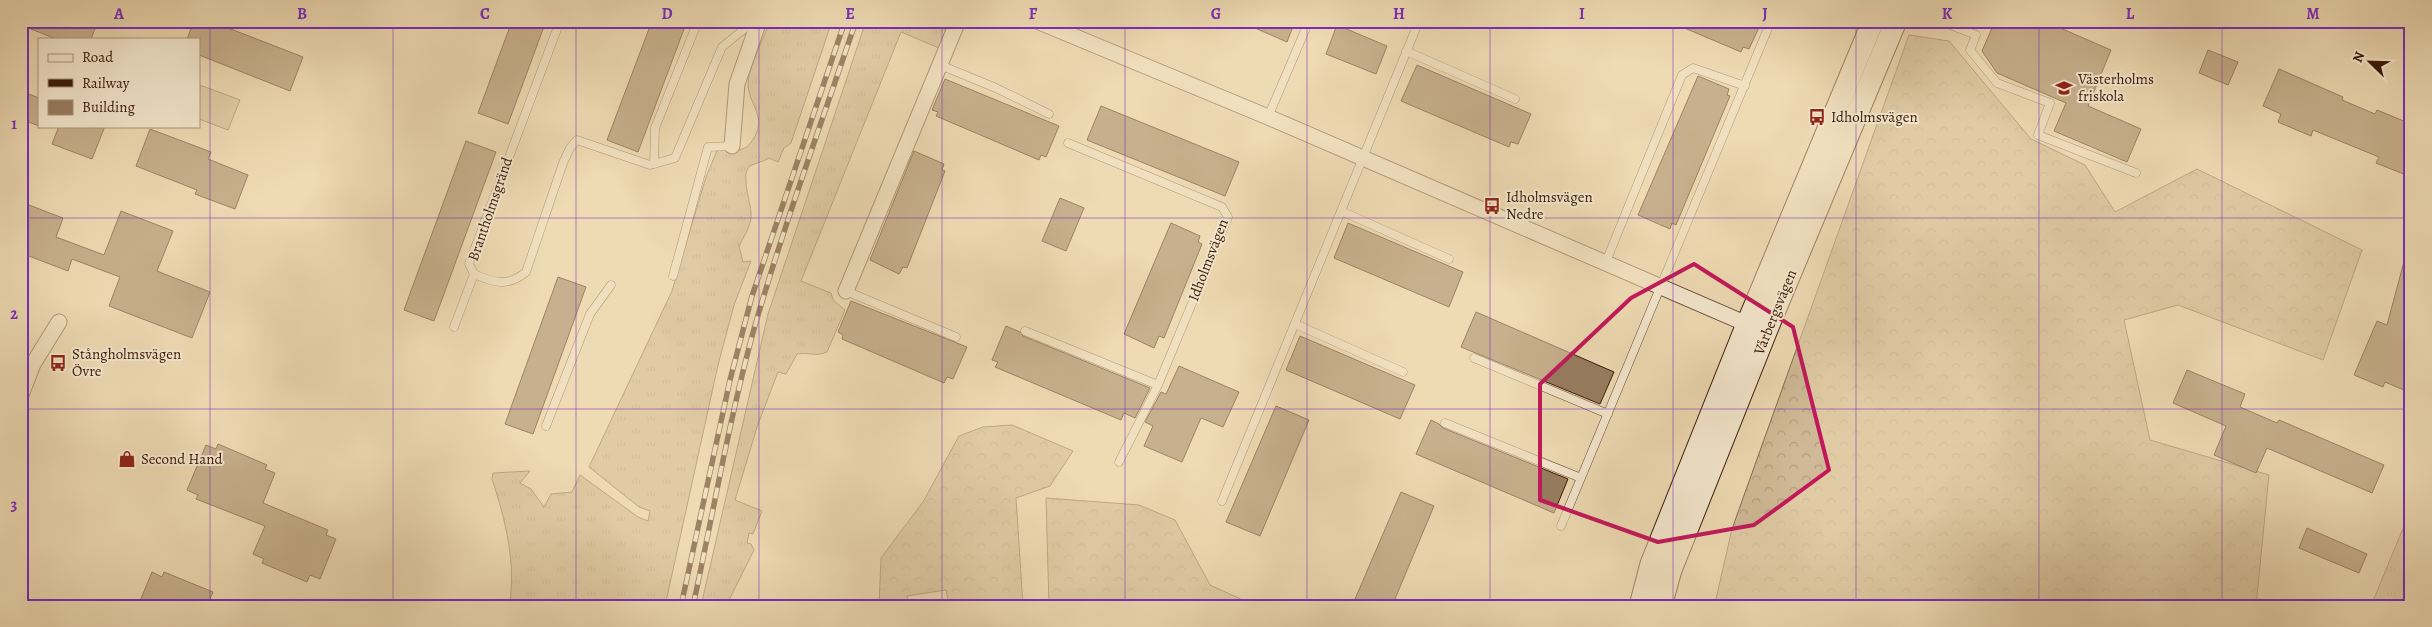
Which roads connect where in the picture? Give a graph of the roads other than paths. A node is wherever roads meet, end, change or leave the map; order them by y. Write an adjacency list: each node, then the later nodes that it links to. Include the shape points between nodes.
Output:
1 (560, 21): 27 (lane, Brantholmsgränd, via 475,246 469,264)
2 (698, 21): 22 (lane, via 655,128)
3 (754, 21): 22 (lane, via 722,47 674,158)
4 (759, 21): 20 (street, via 737,84)
5 (958, 21): 14 (street)
6 (1037, 21): 18 (street)
7 (1309, 21): 18 (lane)
8 (1419, 21): 13 (lane)
9 (1771, 21): 15 (lane)
10 (1873, 21): 34 (street, Vårbergsvägen)
11 (1896, 21): 37 (street, Vårbergsvägen)
12 (1940, 21): 23 (lane, via 1976,35 1970,50 1997,83 2050,103 2038,135)
13 (1406, 51): 16 (lane); 21 (lane)
14 (940, 65): 17 (lane); 31 (street)
15 (1745, 86): 26 (lane, via 1693,68 1682,75); 30 (lane)
16 (1515, 100)
17 (1049, 114)
18 (1268, 117): 21 (street)
19 (1068, 143): 41 (lane, Idholmsvägen, via 1222,207 1228,217)
20 (732, 146): 28 (lane, via 708,147)
21 (1362, 158): 24 (lane); 26 (street)
22 (654, 164): 27 (lane, Brantholmsgränd, via 577,140 563,163 526,272 516,280 493,283)
23 (2136, 172)
24 (1341, 211): 25 (lane); 33 (lane)
25 (1449, 259)
26 (1604, 264): 30 (street)
27 (474, 274): 35 (lane)
28 (673, 276)
29 (611, 285): 45 (lane, via 590,314)
30 (1661, 288): 34 (street); 43 (lane)
31 (846, 290): 38 (lane)
32 (59, 322): 42 (street, via 33,364)
33 (1294, 324): 40 (lane); 48 (lane)
34 (1747, 324): 37 (street); 50 (street, Vårbergsvägen, via 1651,564)
35 (454, 327)
36 (1025, 331): 41 (lane)
37 (1766, 332): 51 (street, Vårbergsvägen, via 1671,570)
38 (956, 338)
39 (1474, 358): 43 (lane)
40 (1403, 372)
41 (1158, 385): 46 (lane, Idholmsvägen)
42 (21, 395)
43 (1608, 414): 47 (lane)
44 (1445, 422): 47 (lane)
45 (546, 426)
46 (1119, 462)
47 (1581, 478): 49 (lane)
48 (1222, 501)
49 (1561, 526)
50 (1640, 606)
51 (1662, 606)

